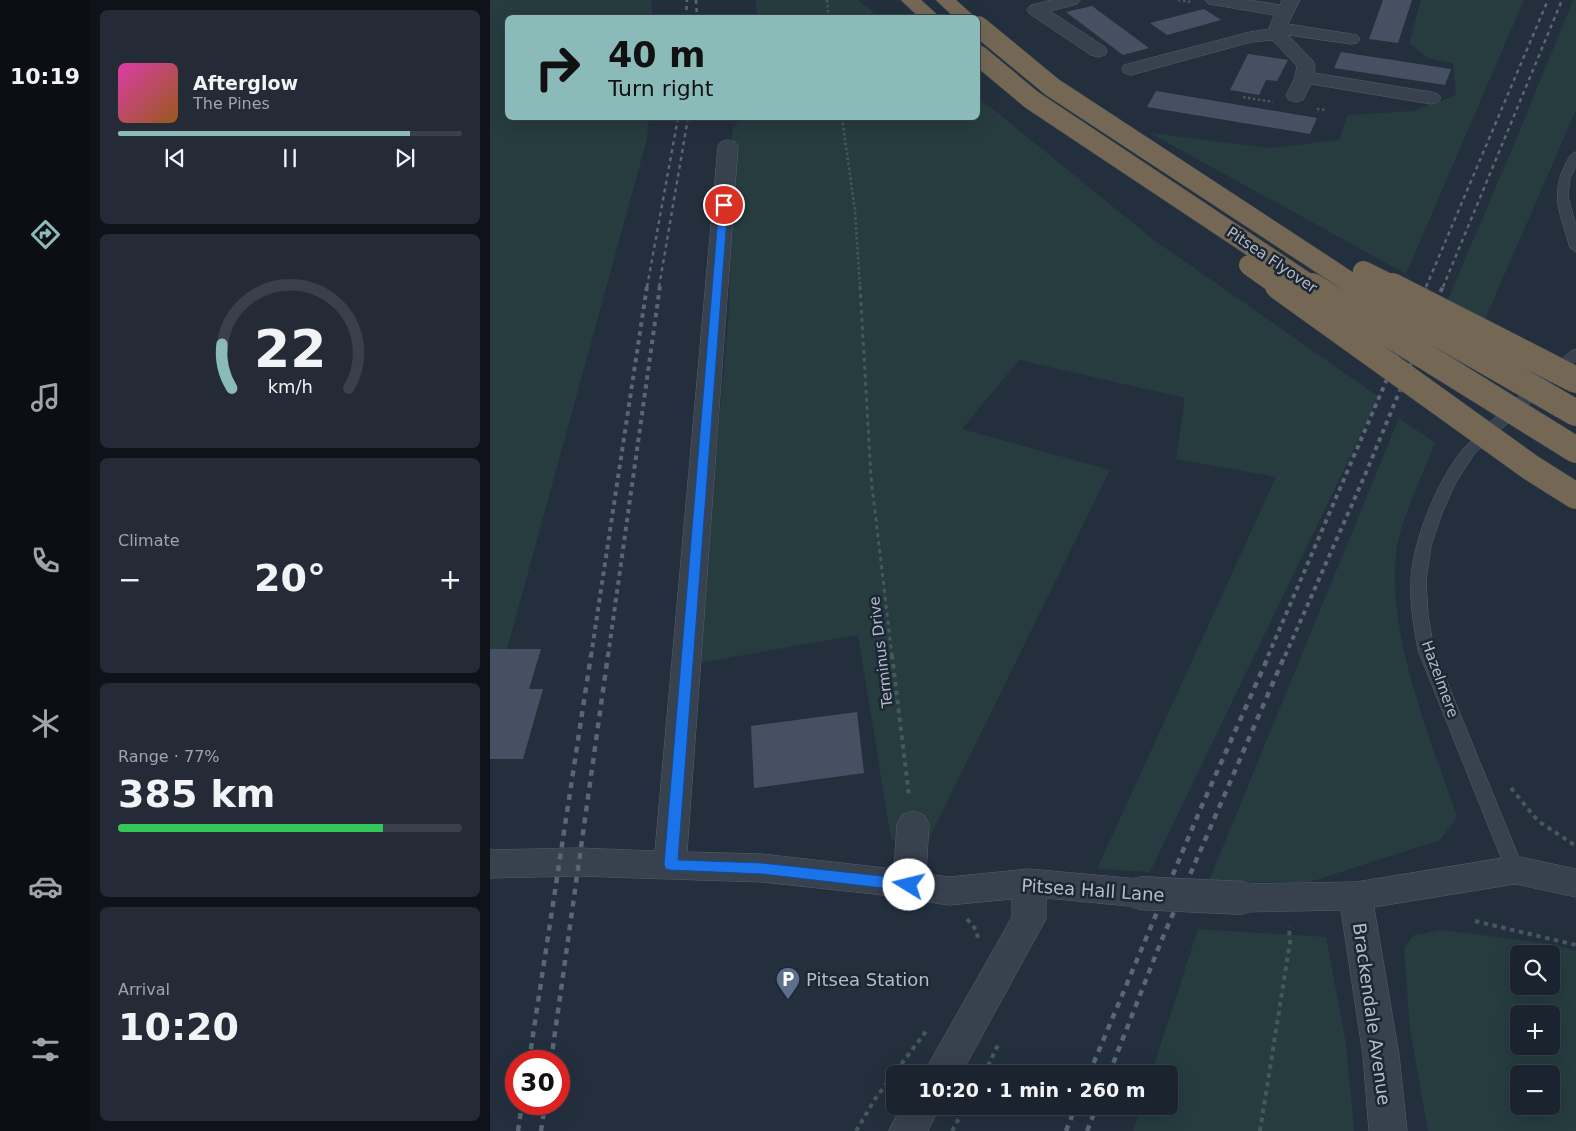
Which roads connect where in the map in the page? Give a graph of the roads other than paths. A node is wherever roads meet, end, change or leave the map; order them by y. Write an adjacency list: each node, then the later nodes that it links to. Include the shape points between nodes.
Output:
1 (910, 0): 7 (highway)
2 (945, 0): 8 (highway)
3 (1070, 0): 5 (street)
4 (1215, 0): 6 (street)
5 (1029, 5): 12 (street)
6 (1288, 6): 10 (street)
7 (928, 15)
8 (963, 15)
9 (980, 28): 21 (highway, Pitsea Flyover, bridge, via 1052,87)
10 (1277, 31): 11 (street); 14 (street); 15 (street, via 1280,41 1304,61)
11 (1351, 39)
12 (1098, 51)
13 (980, 58): 18 (highway, Pitsea Flyover, bridge)
14 (1131, 69)
15 (1304, 77): 16 (street); 17 (street)
16 (1431, 98)
17 (1288, 99)
18 (1032, 100): 26 (highway, Pitsea Flyover, bridge, via 1328,297); 27 (highway, bridge, via 1289,295 1530,467)
19 (728, 146): 30 (street)
20 (1576, 155): 22 (lane, via 1564,178 1562,196)
21 (1226, 201): 24 (highway, bridge); 25 (highway, Pitsea Flyover, bridge, via 1363,291)
22 (1576, 248)
23 (1576, 354): 31 (lane, Hazelmere, via 1470,450 1449,482 1435,514 1424,546 1418,580 1426,650)
24 (1576, 380)
25 (1576, 413)
26 (1576, 450)
27 (1576, 496)
28 (913, 824): 34 (street)
29 (490, 864): 30 (street, Pitsea Hall Lane)
30 (670, 865): 34 (street, Pitsea Hall Lane, via 762,868)
31 (1516, 870): 33 (street); 35 (street, Pitsea Hall Lane)
32 (1029, 883): 34 (street, Pitsea Hall Lane, via 949,891); 35 (street, Pitsea Hall Lane, bridge, via 1243,898); 36 (street, via 1029,920)
33 (1576, 883)
34 (909, 885)
35 (1356, 896): 39 (street, Brackendale Avenue, via 1381,1055)
36 (946, 1065)
37 (917, 1115): 38 (street)
38 (908, 1131)
39 (1388, 1131)

